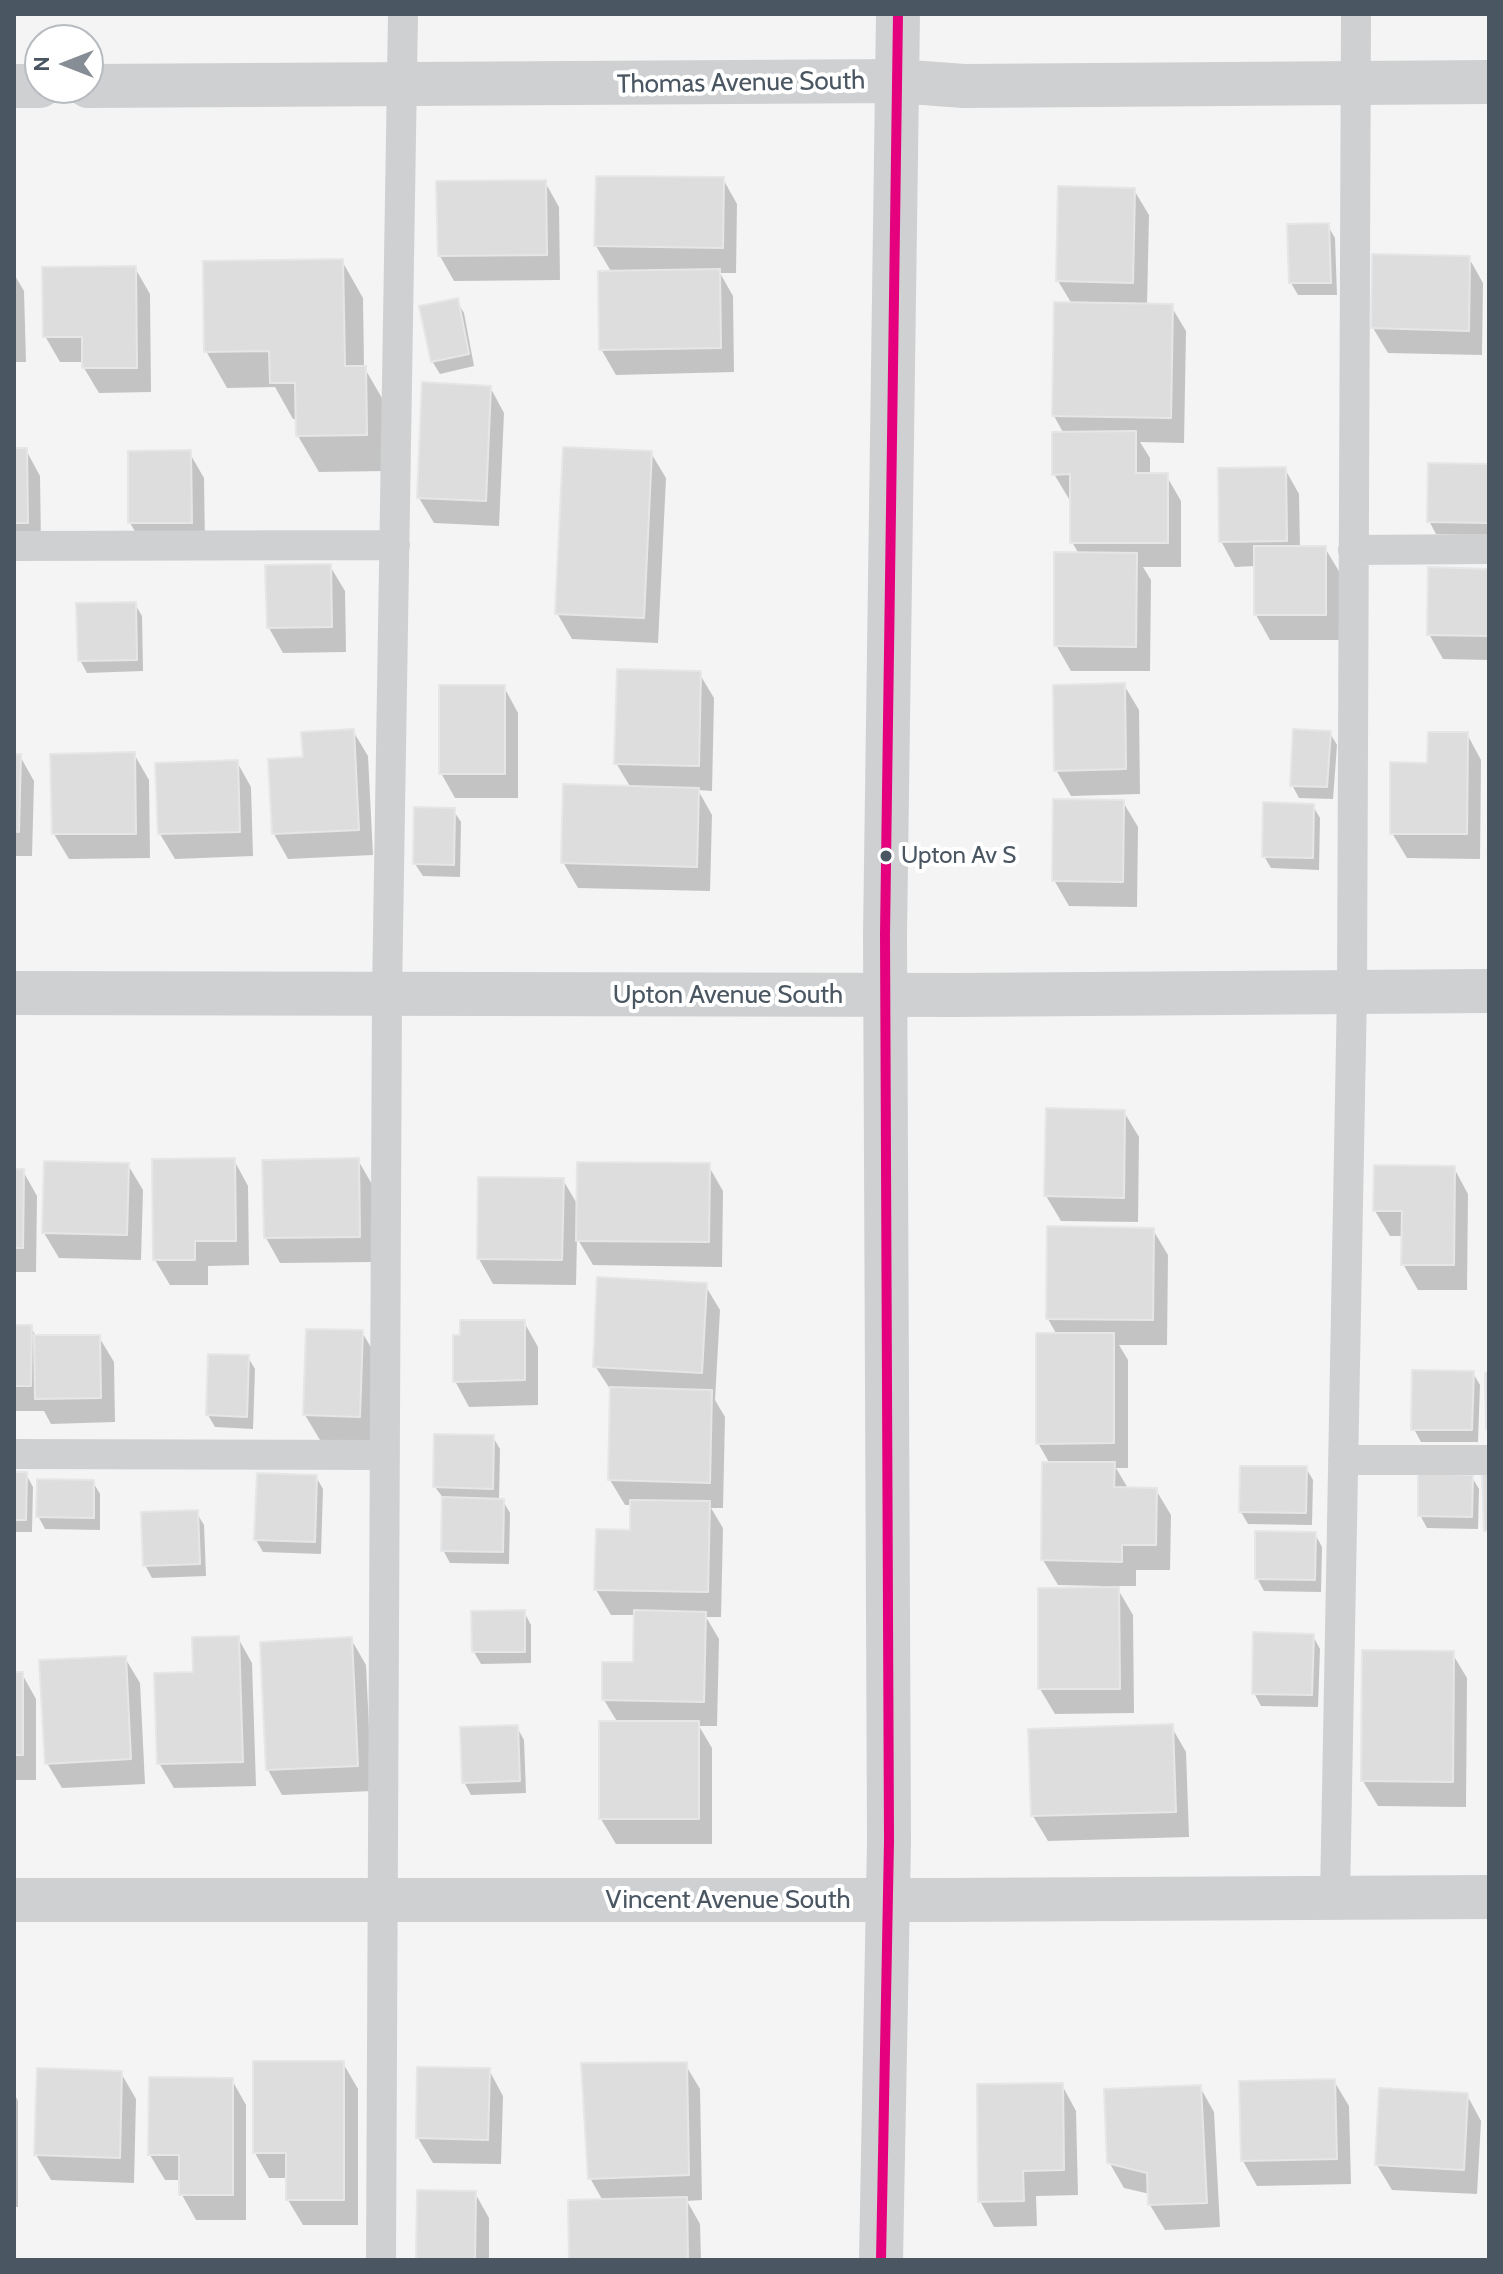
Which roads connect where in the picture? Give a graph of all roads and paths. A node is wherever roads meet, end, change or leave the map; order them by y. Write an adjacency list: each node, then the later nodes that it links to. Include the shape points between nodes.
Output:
1 (403, 14): 8 (lane)
2 (898, 14): 4 (street)
3 (1356, 14): 5 (lane)
4 (896, 81): 5 (street, Thomas Avenue South, via 964,86); 8 (street, Thomas Avenue South); 17 (street)
5 (1355, 82): 6 (street, Thomas Avenue South); 12 (lane)
6 (1489, 82)
7 (104, 86): 8 (street, Thomas Avenue South)
8 (402, 86): 9 (lane)
9 (395, 545): 10 (lane); 16 (lane)
10 (14, 546)
11 (1489, 549): 12 (lane)
12 (1353, 550): 13 (lane)
13 (1352, 991): 14 (street, Upton Avenue South); 17 (street, Upton Avenue South); 20 (lane)
14 (1489, 991)
15 (14, 993): 16 (street, Upton Avenue South)
16 (387, 994): 17 (street, Upton Avenue South); 19 (lane)
17 (887, 994): 26 (street)
18 (14, 1454): 19 (lane)
19 (385, 1455): 25 (lane)
20 (1343, 1460): 21 (lane); 22 (lane)
21 (1489, 1460)
22 (1335, 1897): 23 (street, Vincent Avenue South); 26 (street, Vincent Avenue South)
23 (1489, 1897)
24 (14, 1900): 25 (street, Vincent Avenue South)
25 (382, 1900): 26 (street, Vincent Avenue South); 27 (lane)
26 (888, 1900): 28 (street)
27 (381, 2260)
28 (881, 2260)

